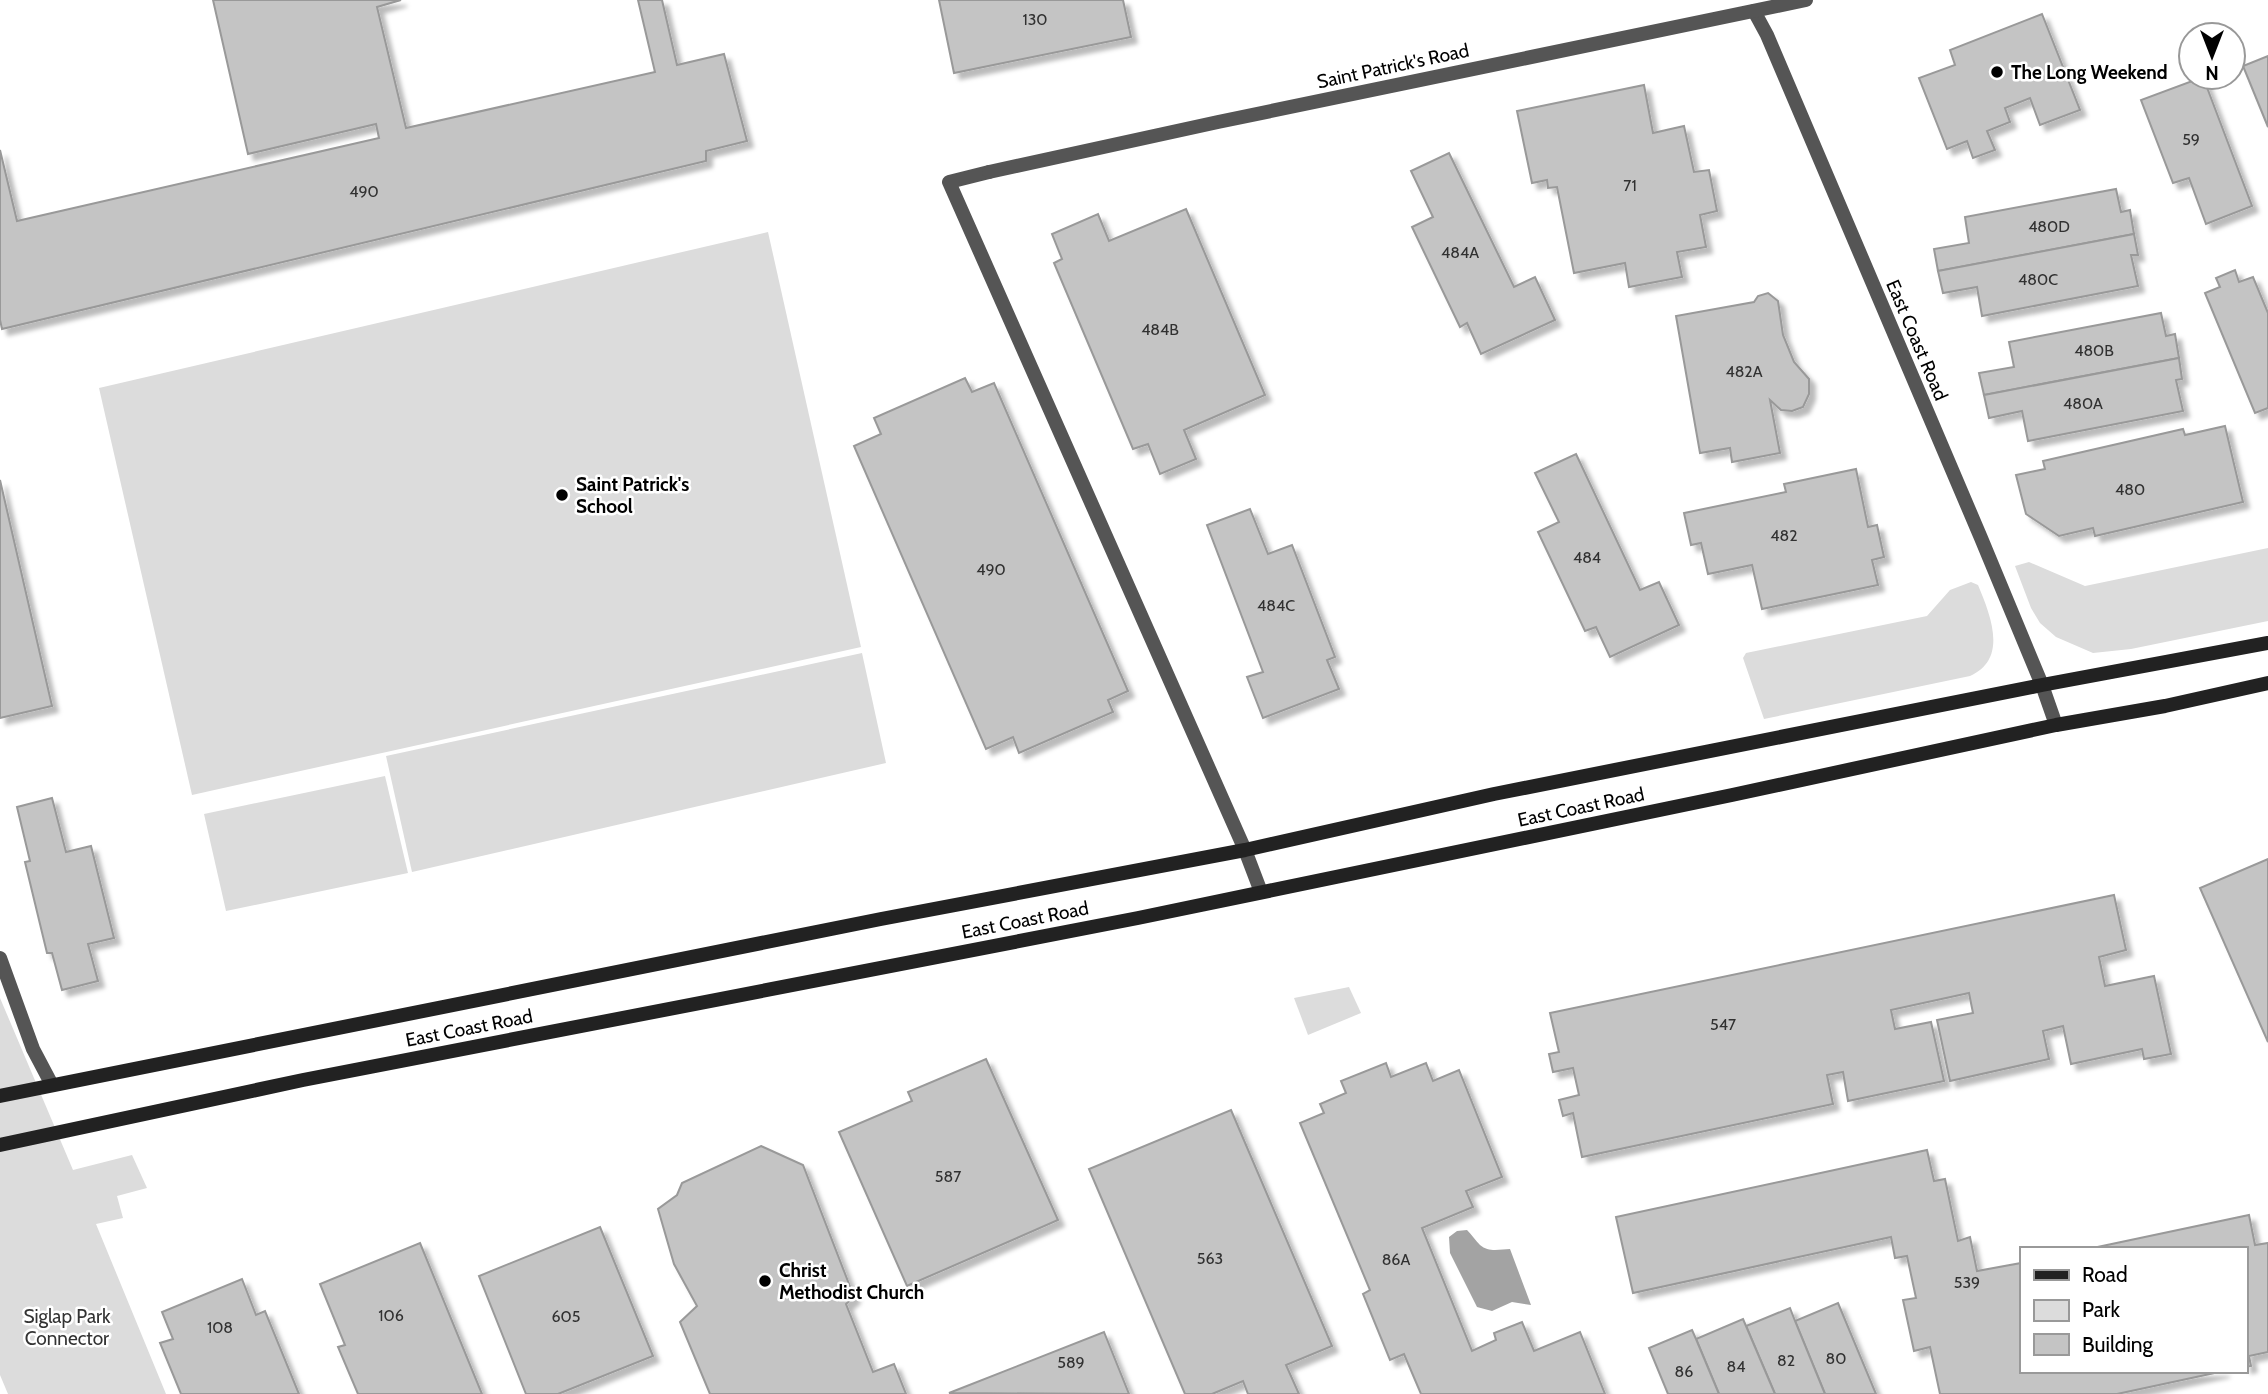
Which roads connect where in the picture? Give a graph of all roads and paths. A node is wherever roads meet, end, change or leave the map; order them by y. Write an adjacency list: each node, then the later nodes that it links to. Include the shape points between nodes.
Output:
1 (1806, 0): 2 (street, Saint Patrick's Road)
2 (1754, 11): 5 (street, East Coast Road); 7 (street, Saint Patrick's Road, via 949,182)
3 (2268, 643): 5 (main road, East Coast Road)
4 (2268, 683): 6 (main road, East Coast Road)
5 (2042, 685): 6 (street, East Coast Road); 7 (main road, East Coast Road, via 1494,794)
6 (2056, 725): 8 (main road, East Coast Road)
7 (1245, 850): 8 (street); 10 (main road, East Coast Road)
8 (1261, 892): 12 (main road, East Coast Road, via 303,1080)
9 (0, 958): 10 (street, via 33,1049)
10 (52, 1085): 11 (main road, East Coast Road)
11 (0, 1096)
12 (0, 1145)

